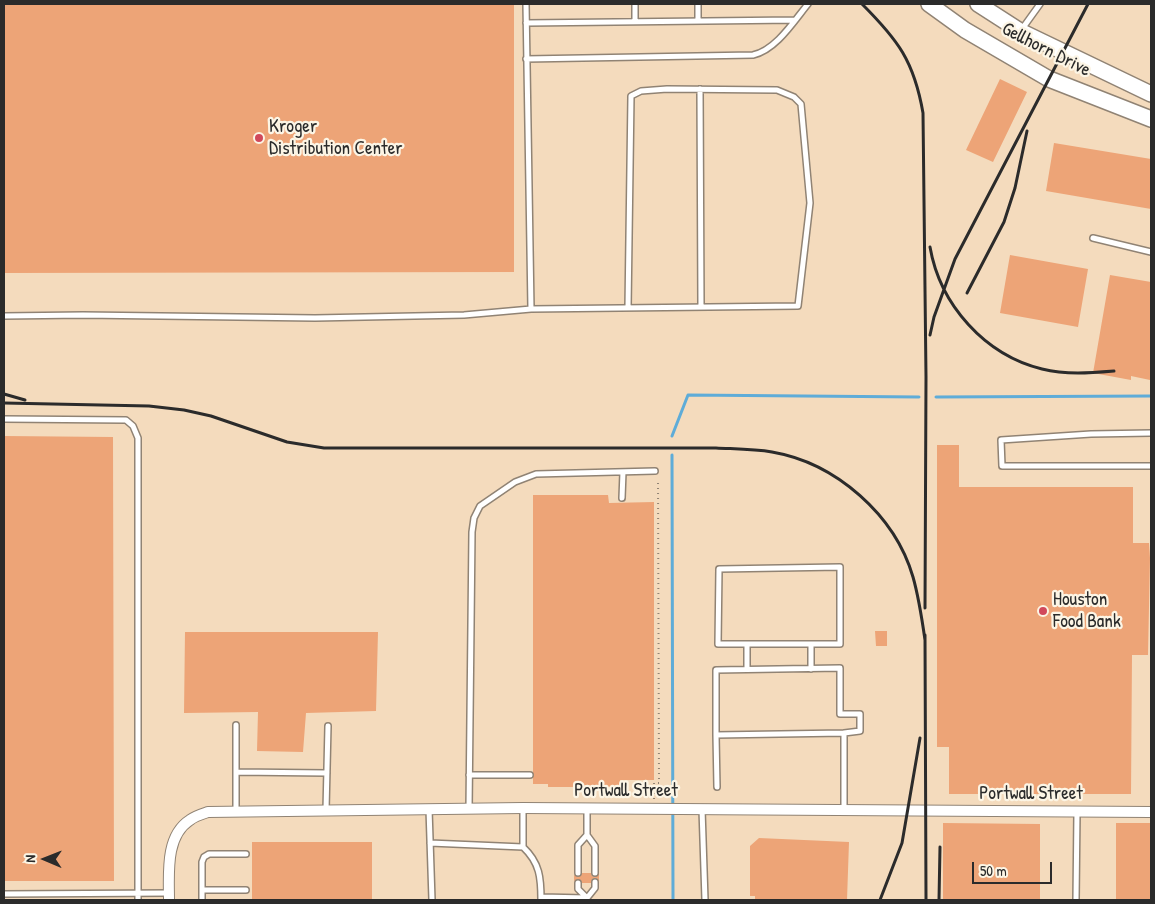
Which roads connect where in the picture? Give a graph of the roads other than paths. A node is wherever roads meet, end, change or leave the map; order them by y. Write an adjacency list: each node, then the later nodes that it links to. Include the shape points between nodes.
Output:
1 (526, 4): 11 (lane)
2 (635, 4): 10 (lane)
3 (698, 4): 8 (lane)
4 (808, 4): 9 (lane)
5 (929, 4): 13 (main road, Gellhorn Drive)
6 (978, 4): 12 (main road, Gellhorn Drive)
7 (1040, 4): 12 (lane)
8 (698, 20): 9 (lane); 10 (lane)
9 (795, 20): 14 (lane, via 771,47 754,55)
10 (635, 21): 11 (lane)
11 (526, 23): 14 (lane)
12 (1020, 31): 13 (main road); 16 (main road, Gellhorn Drive)
13 (1010, 57): 17 (main road, Gellhorn Drive, via 1049,79)
14 (526, 59): 22 (lane)
15 (700, 89): 20 (lane); 20 (lane, via 777,90 794,97 801,104 810,203 798,306); 21 (lane, via 667,88 641,91 631,96)
16 (1150, 93): 17 (main road)
17 (1144, 117)
18 (1093, 238): 19 (lane)
19 (1151, 252)
20 (701, 307): 21 (lane)
21 (628, 308): 22 (lane)
22 (530, 309): 23 (lane, via 464,315 315,318)
23 (4, 316)
24 (4, 419): 63 (lane, via 126,420 138,438)
25 (1151, 433): 26 (lane, via 1001,440 1002,466)
26 (1151, 466)
27 (655, 471): 28 (lane)
28 (623, 472): 29 (lane); 40 (lane, via 536,474 515,482 480,506 472,532)
29 (622, 498)
30 (747, 644): 31 (lane); 31 (lane, via 718,644 719,569 840,567 840,644); 32 (lane)
31 (811, 644): 33 (lane)
32 (747, 669): 33 (lane); 37 (lane, via 716,670)
33 (811, 669): 36 (lane, via 840,668 840,714 860,714 860,731)
34 (236, 725): 38 (lane)
35 (328, 726): 39 (lane)
36 (844, 733): 37 (lane); 49 (lane)
37 (716, 735): 42 (lane)
38 (236, 772): 39 (lane); 50 (lane)
39 (327, 773): 48 (lane)
40 (470, 775): 41 (lane); 45 (lane)
41 (530, 775)
42 (717, 787)
43 (523, 808): 45 (street, Portwall Street); 46 (street, Portwall Street); 55 (lane)
44 (429, 809): 45 (street, Portwall Street); 48 (street, Portwall Street); 54 (lane)
45 (469, 809)
46 (587, 809): 47 (street, Portwall Street); 53 (lane)
47 (702, 809): 49 (street, Portwall Street); 71 (lane)
48 (326, 810): 50 (street, Portwall Street)
49 (844, 810): 51 (street, Portwall Street)
50 (236, 811): 65 (street, Portwall Street, via 208,812 189,820 178,832 171,850)
51 (1077, 811): 52 (street, Portwall Street); 72 (lane)
52 (1151, 812)
53 (587, 835): 57 (lane, via 578,845); 58 (lane, via 594,846)
54 (430, 843): 55 (lane); 70 (lane)
55 (523, 847): 66 (lane, via 532,855 541,876)
56 (246, 854): 61 (lane, via 209,854 204,857)
57 (578, 873)
58 (595, 873)
59 (578, 882): 67 (lane, via 578,889)
60 (595, 882): 67 (lane)
61 (202, 890): 62 (lane); 69 (lane)
62 (246, 890)
63 (138, 893): 64 (lane); 65 (lane); 68 (lane)
64 (4, 894)
65 (169, 897)
66 (541, 898): 67 (lane)
67 (588, 899)
68 (138, 900)
69 (202, 900)
70 (432, 900)
71 (705, 900)
72 (1076, 900)

